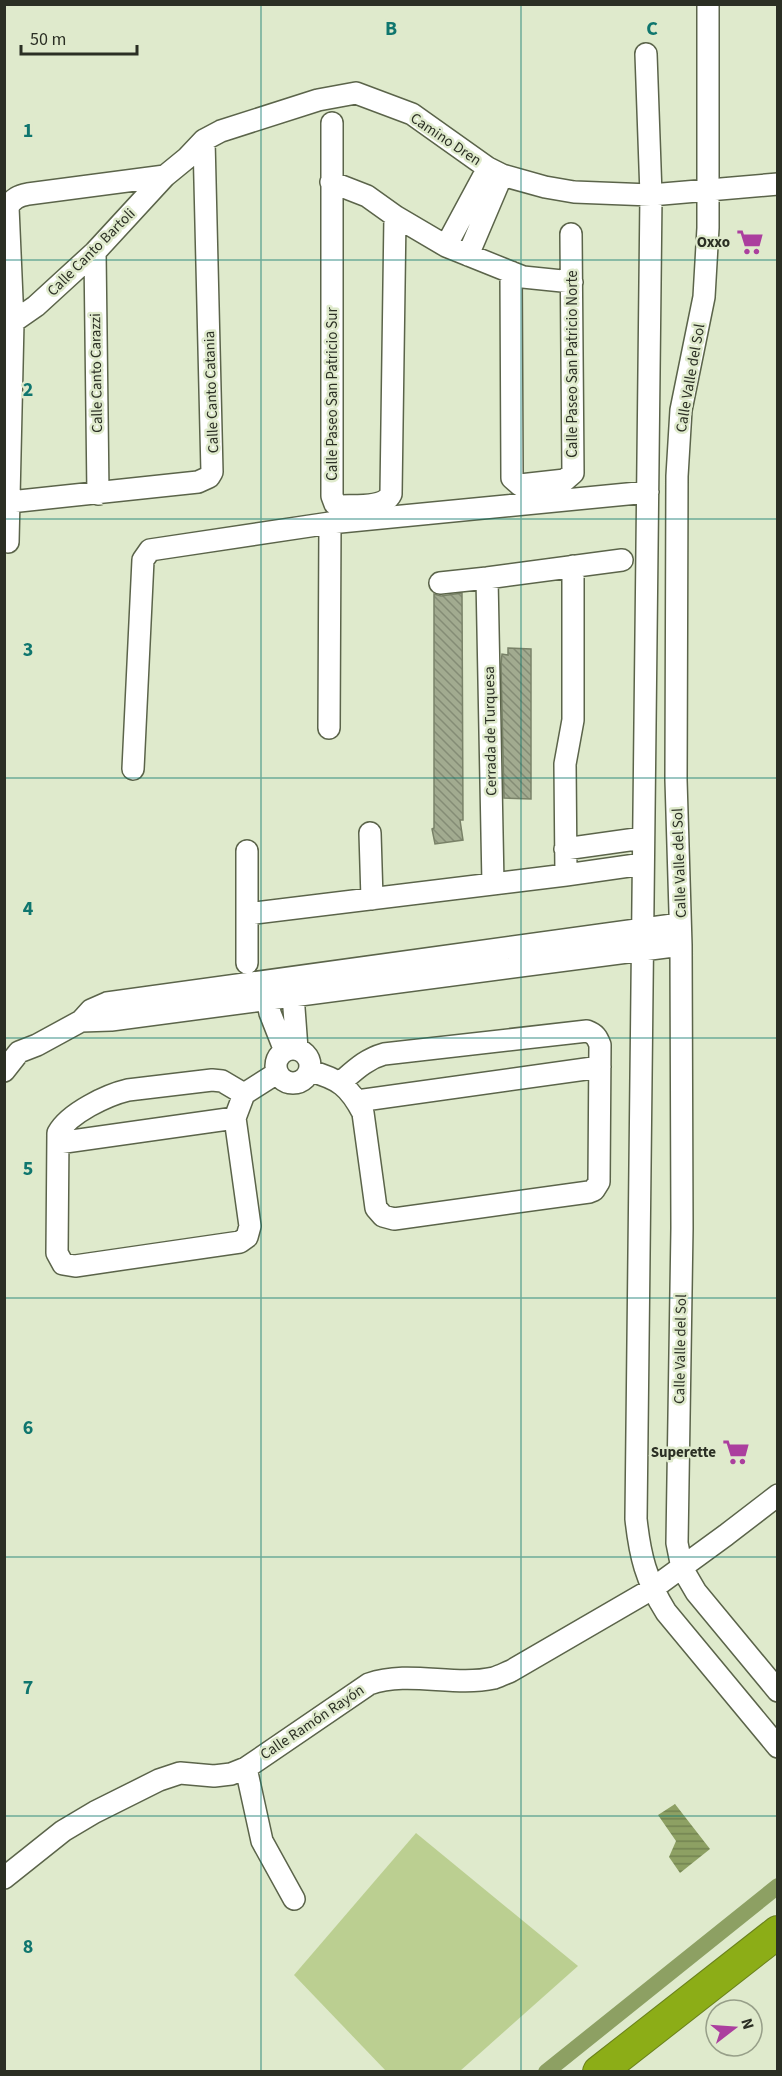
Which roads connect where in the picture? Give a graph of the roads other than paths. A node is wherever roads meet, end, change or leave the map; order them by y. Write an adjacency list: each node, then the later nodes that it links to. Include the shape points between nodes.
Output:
1 (708, 4): 9 (street, Calle Valle del Sol)
2 (646, 54): 10 (street)
3 (332, 123): 7 (street, Calle Paseo San Patricio Sur)
4 (204, 140): 5 (street, Camino Dren, via 318,100 356,93 412,114); 6 (street, Camino Dren); 20 (street, Calle Canto Catania, via 212,472 198,482)
5 (495, 171): 10 (street, Camino Dren, via 574,192); 13 (street); 15 (street)
6 (165, 176): 14 (street, Calle Canto Bartoli); 18 (street, via 28,194 11,201 8,207)
7 (331, 182): 11 (street, via 367,196); 11 (street, Calle Paseo San Patricio Sur, via 332,496 340,506 383,503 391,495)
8 (777, 184): 9 (street, Camino Dren)
9 (707, 192): 10 (street, Camino Dren); 39 (street, Calle Valle del Sol, via 704,297 681,410 677,476 676,768)
10 (651, 195): 19 (street)
11 (395, 216): 13 (street)
12 (571, 234): 17 (street, Calle Paseo San Patricio Norte)
13 (446, 246): 15 (street)
14 (95, 252): 18 (street, Calle Canto Bartoli); 20 (street, Calle Canto Carazzi)
15 (468, 255): 16 (street)
16 (511, 272): 17 (street); 17 (street, Calle Paseo San Patricio Norte, via 511,472 520,485 565,480 573,473)
17 (572, 282)
18 (13, 322): 21 (street)
19 (648, 492): 22 (street); 31 (street)
20 (98, 494): 21 (street, Calle Canto Catania)
21 (10, 502): 23 (street)
22 (330, 523): 28 (street); 29 (street, via 159,548 146,554)
23 (8, 542)
24 (622, 560): 25 (street)
25 (573, 566): 26 (street); 32 (street, via 573,720 565,764)
26 (487, 579): 27 (street); 36 (street, Cerrada de Turquesa)
27 (440, 583)
28 (328, 728)
29 (133, 769)
30 (370, 833): 37 (street)
31 (643, 838): 32 (street); 34 (street)
32 (565, 849): 35 (street)
33 (247, 851): 38 (street)
34 (644, 864): 35 (street); 40 (street)
35 (566, 875): 36 (street)
36 (493, 884): 37 (street)
37 (372, 899): 38 (street)
38 (247, 914): 41 (street)
39 (681, 934): 40 (street); 56 (street, Calle Valle del Sol, via 677,1543)
40 (643, 939): 42 (street, via 375,968); 57 (street, via 636,1519 639,1548)
41 (247, 963)
42 (293, 986): 43 (street); 44 (street)
43 (265, 990): 44 (street, via 270,1013); 45 (street, via 106,1003 37,1045)
44 (291, 1050): 48 (street, via 306,1055); 49 (street, via 278,1058)
45 (12, 1052): 47 (street)
46 (600, 1067): 50 (street, via 600,1045 587,1031 384,1053 363,1063); 52 (street); 52 (street, via 599,1182 594,1190 405,1218 383,1216 376,1208 363,1113)
47 (4, 1071)
48 (310, 1071): 49 (street, via 303,1081 292,1084); 50 (street)
49 (277, 1073): 51 (street)
50 (341, 1082): 52 (street)
51 (244, 1094): 53 (street); 54 (street, via 222,1081 212,1080 115,1093 63,1124)
52 (357, 1101)
53 (235, 1118): 54 (street); 54 (street, via 250,1226 247,1237 240,1242 75,1266 63,1264 57,1253)
54 (58, 1143)
55 (777, 1495): 56 (street, Calle Ramón Rayón)
56 (682, 1568): 57 (street, Calle Ramón Rayón); 58 (street, Calle Valle del Sol, via 696,1592)
57 (652, 1589): 59 (street, via 666,1612); 60 (street, Calle Ramón Rayón, via 494,1678 396,1678 369,1684)
58 (777, 1691)
59 (777, 1748)
60 (246, 1768): 61 (street, Calle Ramón Rayón, via 231,1774 180,1773 164,1778 63,1831); 62 (street, via 262,1841)
61 (4, 1878)
62 (294, 1899)
63 (777, 1932): 64 (highway)
64 (599, 2072)

